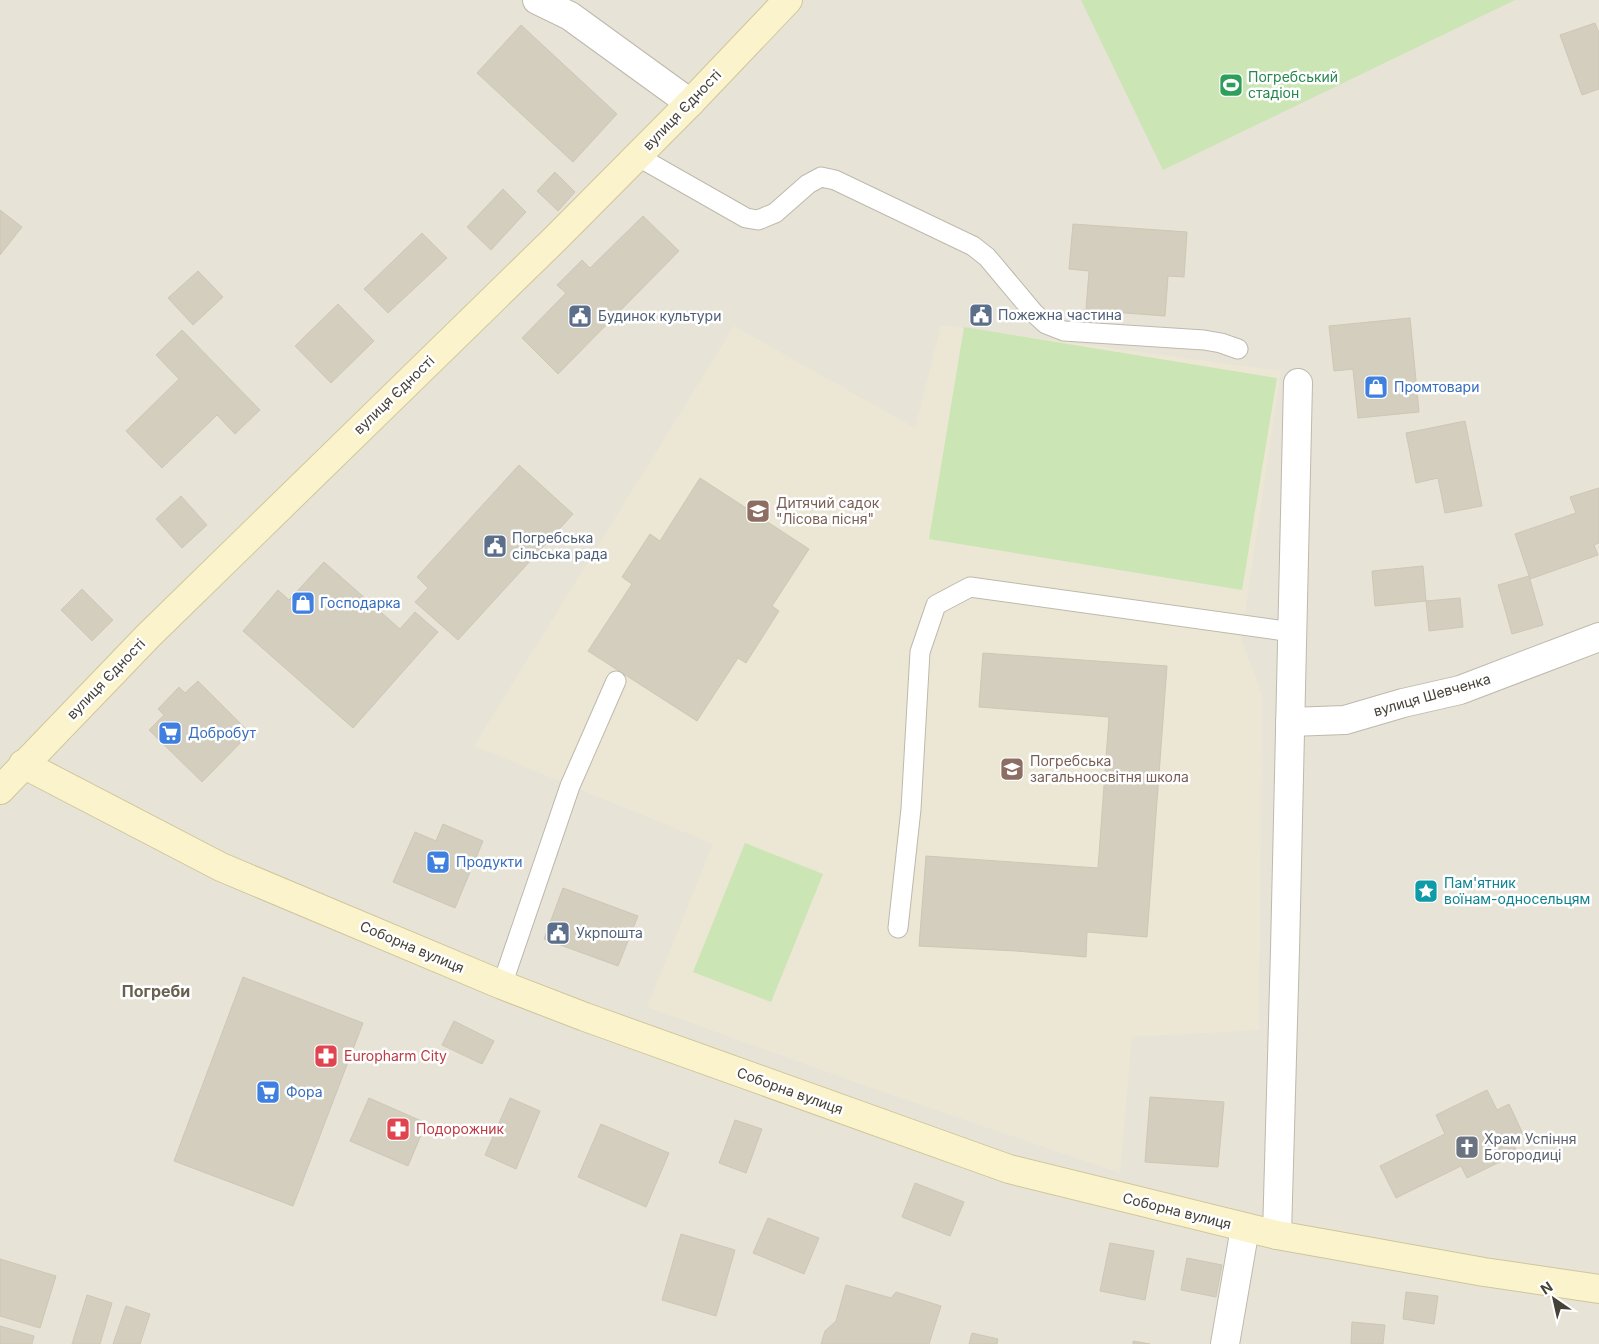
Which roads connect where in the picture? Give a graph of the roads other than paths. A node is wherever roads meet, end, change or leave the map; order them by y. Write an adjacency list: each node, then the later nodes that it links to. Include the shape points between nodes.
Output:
1 (537, 0): 3 (street, via 570,16)
2 (788, 0): 3 (street, вулиця Єдності)
3 (690, 103): 4 (street, вулиця Єдності)
4 (636, 156): 5 (lane, via 746,218 758,220 774,213 821,177 835,180 973,246 987,257 1046,324 1064,331 1221,342); 11 (street, вулиця Єдності, via 148,636)
5 (1238, 349)
6 (1298, 383): 7 (street)
7 (1292, 632): 10 (street); 13 (lane, via 970,587 936,605 920,652 911,809)
8 (1599, 638): 10 (street, вулиця Шевченка, via 1460,690 1345,720)
9 (616, 681): 14 (lane, via 570,786)
10 (1290, 722): 16 (street)
11 (23, 764): 12 (street, вулиця Єдності); 14 (street, Соборна вулиця, via 222,867)
12 (0, 790)
13 (898, 928)
14 (502, 985): 15 (street, Соборна вулиця, via 1009,1169)
15 (1245, 1228): 16 (street, Соборна вулиця); 18 (street)
16 (1277, 1235): 17 (street, Соборна вулиця)
17 (1599, 1289)
18 (1225, 1344)

